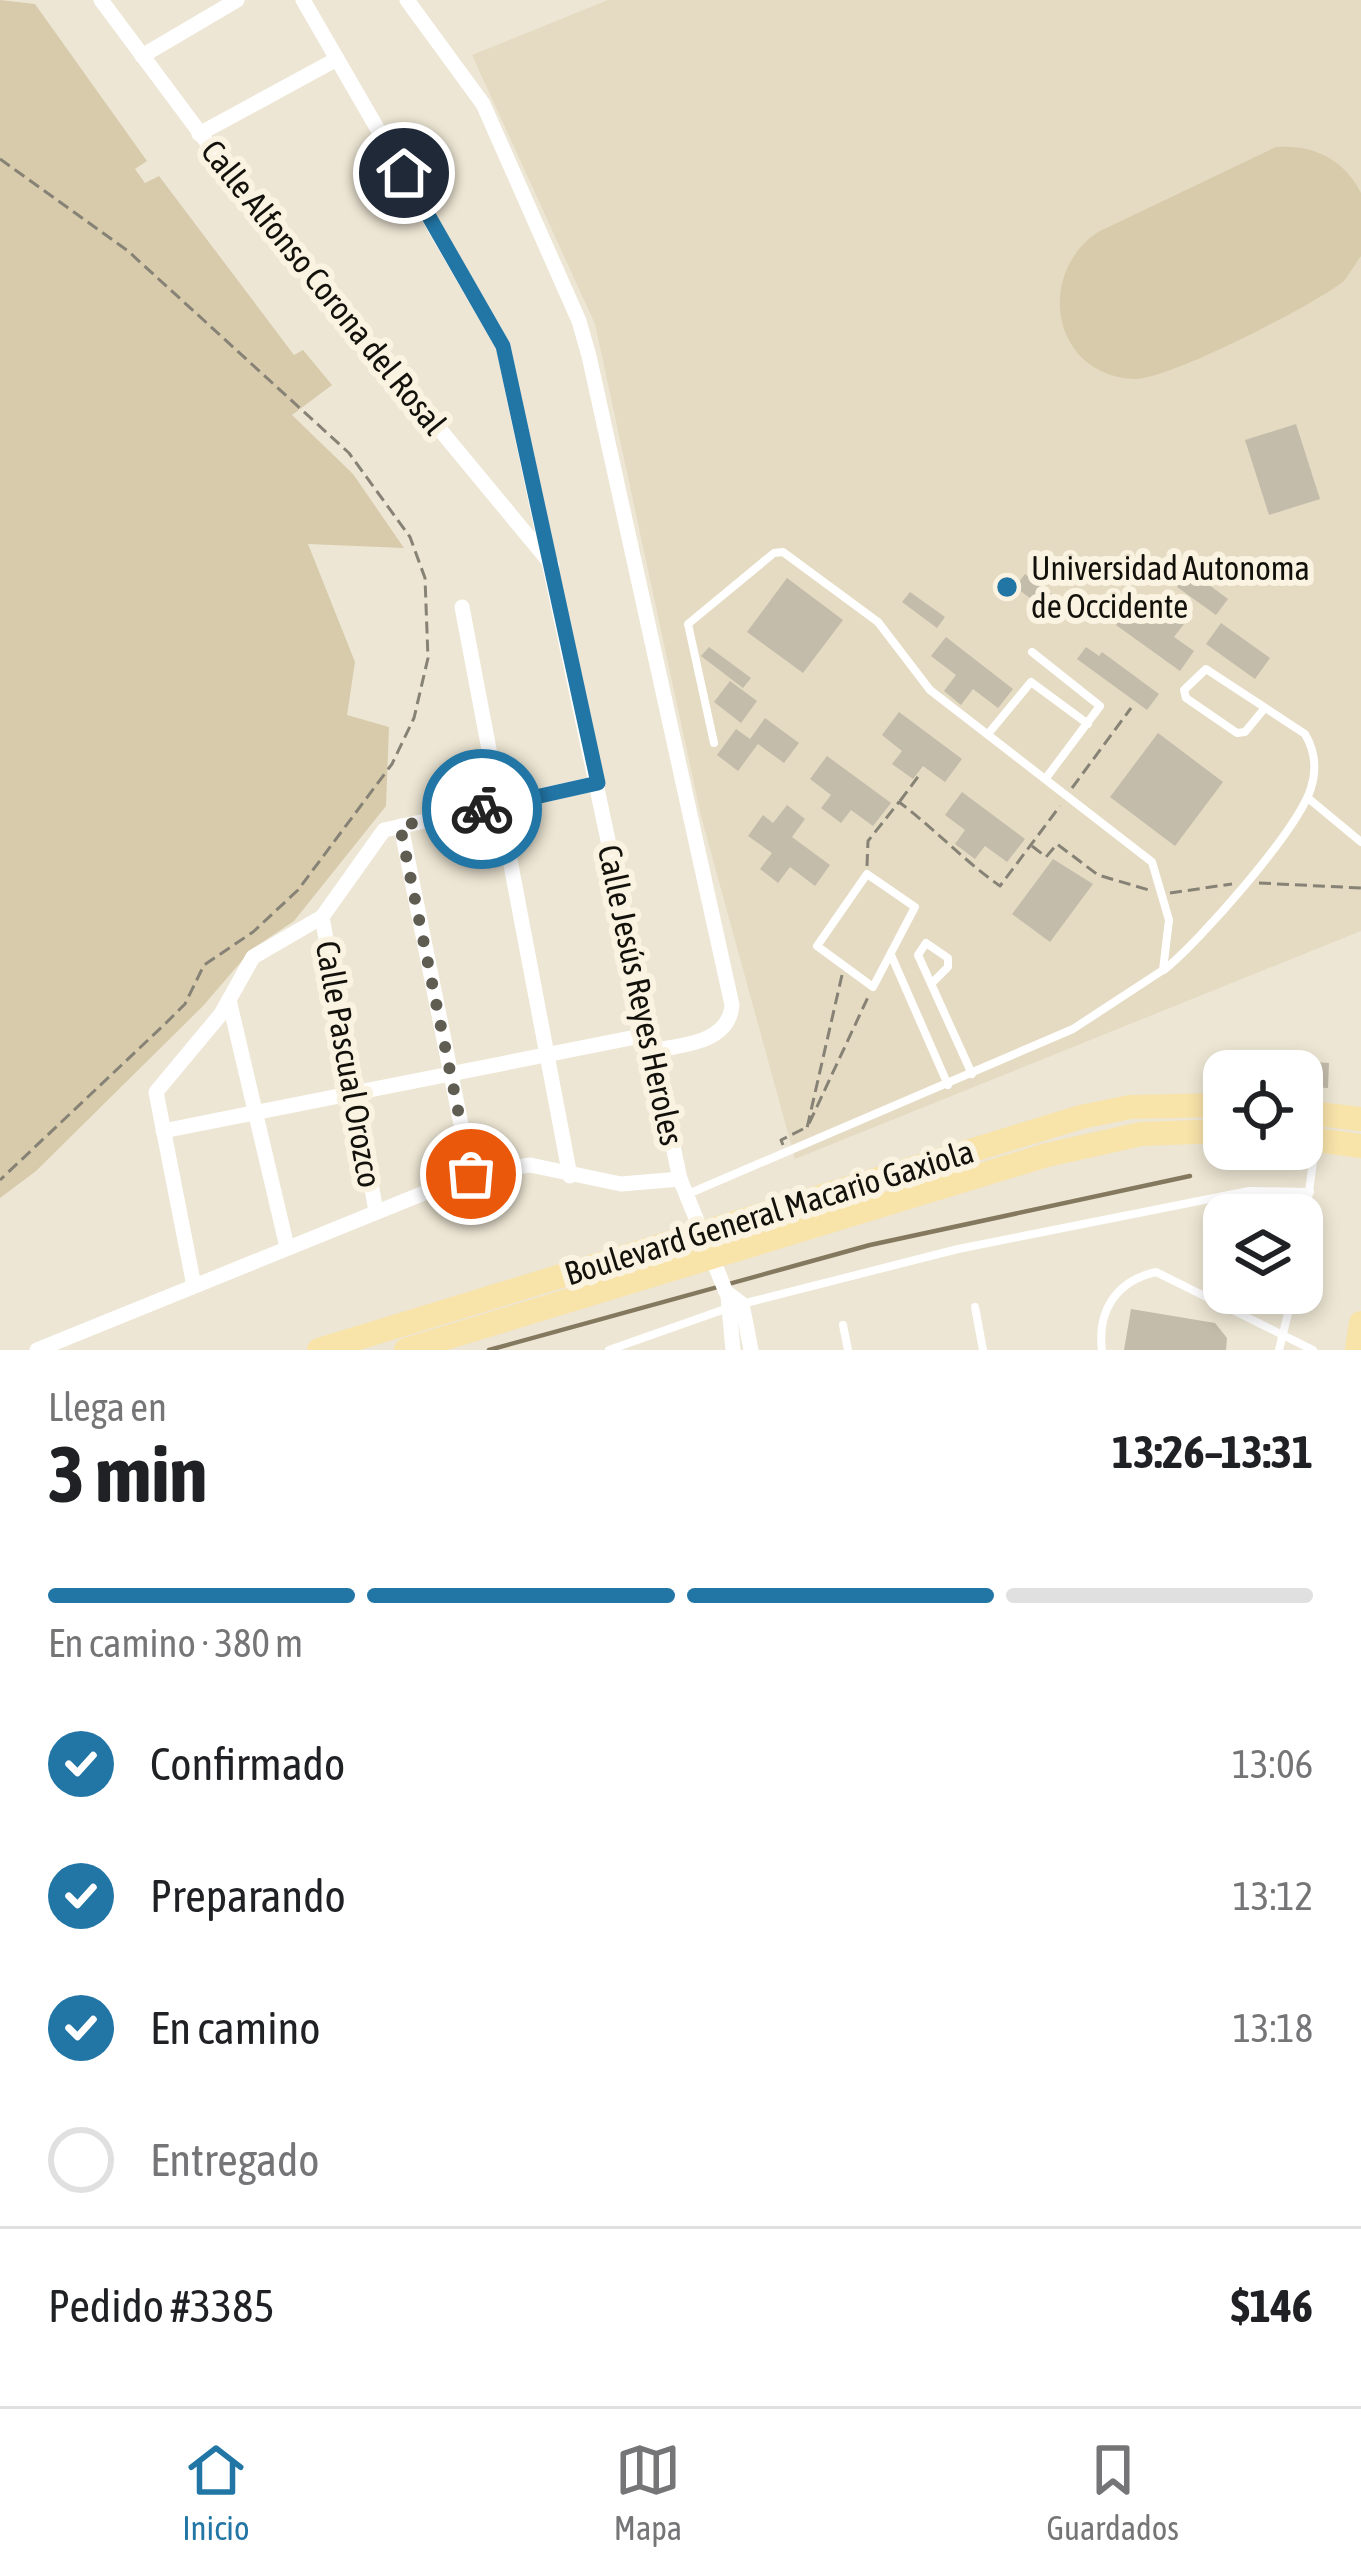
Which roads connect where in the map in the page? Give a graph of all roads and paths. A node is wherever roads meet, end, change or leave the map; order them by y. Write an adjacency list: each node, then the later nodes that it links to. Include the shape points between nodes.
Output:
1 (101, 0): 5 (street, Calle Alfonso Corona del Rosal)
2 (237, 0): 5 (street)
3 (303, 0): 6 (street, Calle Jesús Reyes Heroles)
4 (407, 0): 38 (street, via 483,104 580,321 732,1005 727,1022 705,1040)
5 (142, 56): 7 (street, Calle Alfonso Corona del Rosal)
6 (337, 59): 7 (street); 9 (street, Calle Jesús Reyes Heroles, via 503,346)
7 (199, 134): 9 (street, Calle Alfonso Corona del Rosal)
8 (0, 159): 57 (path, via 128,251 349,453 410,537 430,615 413,718 354,819 298,890 204,965 185,1004)
9 (554, 568): 19 (street, Calle Jesús Reyes Heroles)
10 (463, 607): 23 (street)
11 (1032, 652): 14 (lane, via 1099,703)
12 (1131, 708): 20 (path)
13 (1264, 709): 13 (lane, via 1206,669 1184,690 1237,733); 21 (lane, via 1306,734 1313,748)
14 (1088, 724): 15 (lane, via 1030,682); 18 (lane)
15 (988, 734): 16 (lane, via 930,690 868,612 778,552 686,630); 18 (lane)
16 (714, 743)
17 (920, 774): 22 (path)
18 (1046, 778): 20 (lane)
19 (598, 783): 23 (street); 38 (street, Calle Jesús Reyes Heroles)
20 (1068, 794): 26 (path); 30 (lane, via 1152,862)
21 (1308, 798): 25 (lane); 28 (lane)
22 (898, 802): 26 (path, via 1000,886); 27 (path, via 868,841)
23 (497, 806): 24 (street); 39 (street)
24 (400, 826): 31 (street, via 382,832); 40 (street)
25 (1361, 842)
26 (1030, 845): 30 (path, via 1046,857 1057,844 1098,875)
27 (867, 874): 32 (lane, via 916,908); 33 (lane, via 818,942)
28 (1246, 882): 29 (path); 30 (path); 34 (lane, via 1195,945)
29 (1361, 888)
30 (1165, 894): 34 (lane)
31 (322, 917): 37 (street, via 262,948); 43 (street, Calle Pascual Orozco)
32 (891, 954): 36 (lane); 42 (lane)
33 (844, 968): 36 (lane); 48 (path)
34 (1163, 970): 41 (lane, via 1099,1016)
35 (932, 983): 35 (lane, via 918,955 926,943 948,958); 41 (lane)
36 (873, 987): 48 (path)
37 (229, 1000): 45 (street); 49 (street, via 158,1087)
38 (648, 1043): 39 (street); 58 (street, Calle Jesús Reyes Heroles)
39 (550, 1054): 40 (street); 56 (street)
40 (451, 1074): 43 (street); 55 (street)
41 (972, 1074): 42 (lane)
42 (948, 1085): 53 (lane)
43 (351, 1094): 45 (street); 60 (street, Calle Pascual Orozco)
44 (1203, 1105): 61 (main road, Boulevard General Macario Gaxiola, via 1082,1117)
45 (258, 1112): 49 (street); 62 (street)
46 (1323, 1114): 47 (main road)
47 (1361, 1119)
48 (807, 1127): 53 (path, via 781,1140)
49 (164, 1131): 64 (street)
50 (1203, 1132): 63 (main road, Boulevard General Macario Gaxiola, via 1095,1142)
51 (1323, 1141): 52 (main road)
52 (1361, 1146)
53 (785, 1151): 58 (lane)
54 (1310, 1170): 59 (lane)
55 (471, 1174): 56 (street, via 512,1165); 60 (street)
56 (570, 1176): 58 (street)
57 (0, 1180)
58 (683, 1187): 61 (street, Calle Jesús Reyes Heroles)
59 (1310, 1192): 65 (lane, via 1249,1191)
60 (376, 1211): 62 (street)
61 (698, 1232): 63 (street, Calle Jesús Reyes Heroles); 72 (main road, Boulevard General Macario Gaxiola)
62 (287, 1247): 64 (street)
63 (713, 1264): 65 (street, Calle Jesús Reyes Heroles); 73 (main road, Boulevard General Macario Gaxiola)
64 (194, 1286): 71 (street)
65 (730, 1300): 74 (lane); 75 (street, Calle Jesús Reyes Heroles); 76 (street)
66 (975, 1307): 78 (lane)
67 (1288, 1314): 70 (lane)
68 (1361, 1323): 82 (main road)
69 (843, 1325): 77 (lane)
70 (1283, 1334): 79 (lane, via 1156,1272 1113,1297 1100,1326); 80 (lane); 81 (lane)
71 (37, 1350)
72 (319, 1350)
73 (406, 1350)
74 (609, 1350)
75 (734, 1350)
76 (752, 1350)
77 (848, 1350)
78 (983, 1350)
79 (1102, 1350)
80 (1279, 1350)
81 (1312, 1350)
82 (1357, 1350)

